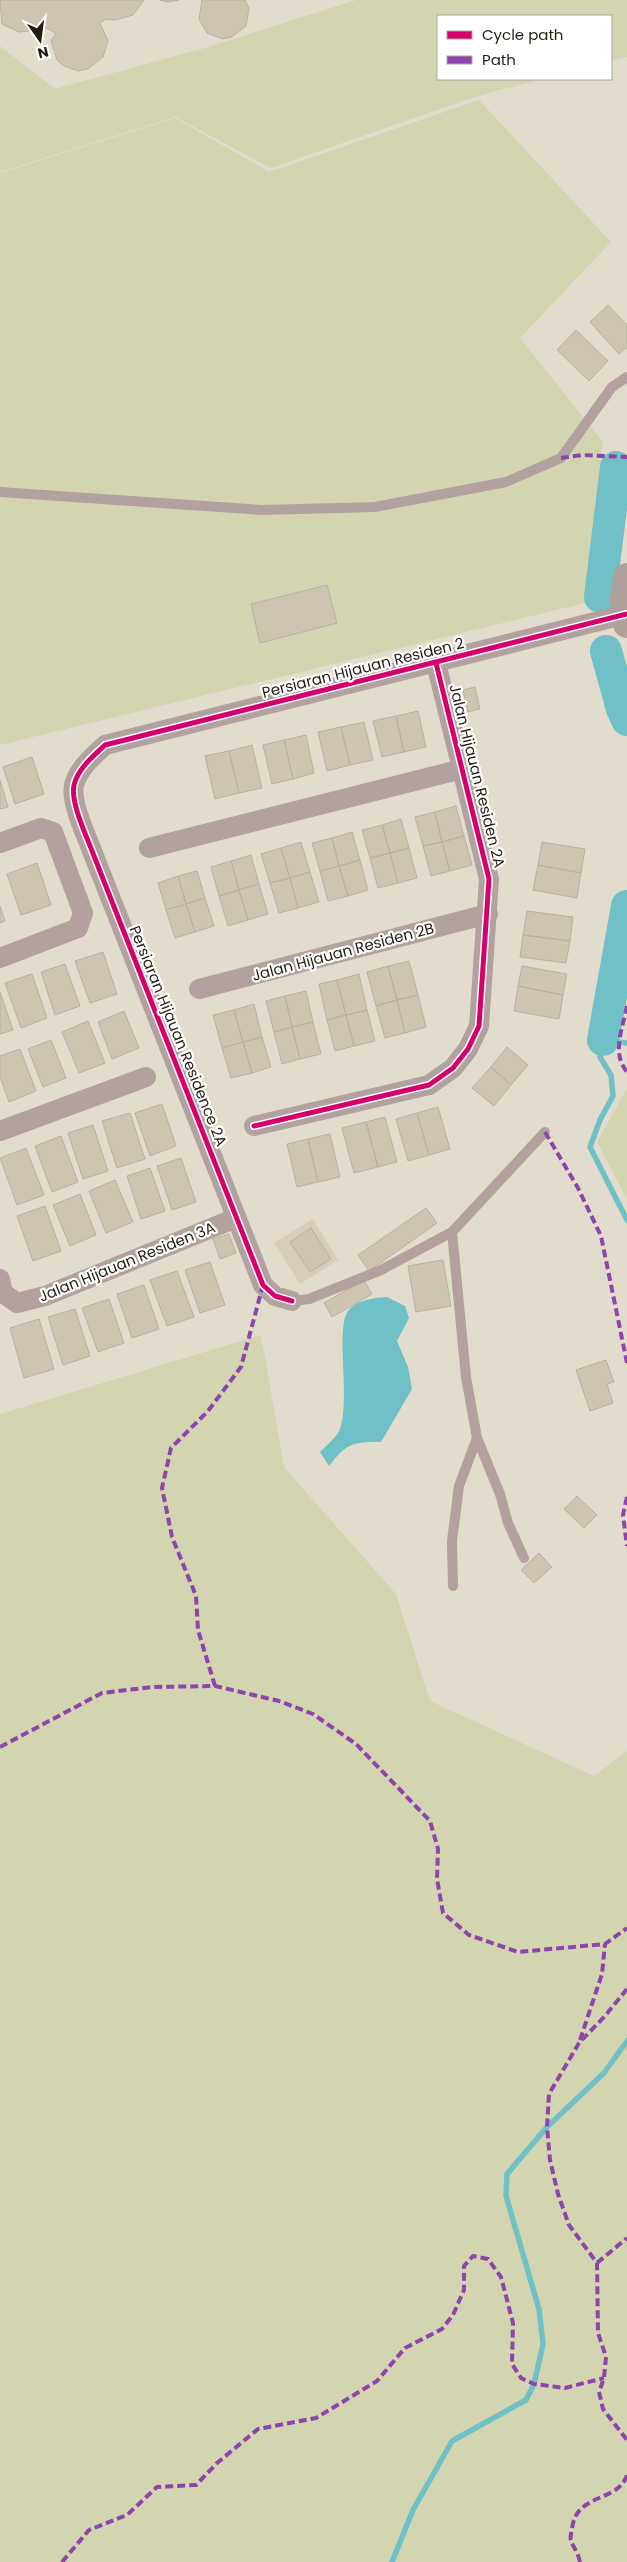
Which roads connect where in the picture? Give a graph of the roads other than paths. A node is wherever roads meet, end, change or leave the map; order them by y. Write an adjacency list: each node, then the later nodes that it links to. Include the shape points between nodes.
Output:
1 (627, 377): 2 (lane, via 612,387 561,458 506,482 375,507 262,510)
2 (0, 492)
3 (627, 578): 4 (street)
4 (626, 618): 5 (street, Persiaran Hijauan Residen 2)
5 (436, 663): 6 (street, Persiaran Hijauan Residen 2, via 105,746); 7 (street, Jalan Hijauan Residen 2A)
6 (85, 763): 17 (street, Persiaran Hijauan Residence 2A, via 74,786 75,802)
7 (462, 769): 9 (street, Jalan Hijauan Residen 2A); 10 (street, Jalan Hijauan Residen 2A, via 490,879)
8 (0, 843): 11 (street, via 41,828 54,832 83,913 78,928)
9 (149, 848)
10 (488, 914): 12 (street, Jalan Hijauan Residen 2B); 14 (street, Jalan Hijauan Residen 2A, via 478,1026 468,1050 453,1068 429,1085)
11 (0, 958)
12 (199, 989)
13 (146, 1077): 15 (street)
14 (254, 1126)
15 (0, 1131)
16 (545, 1132): 18 (lane)
17 (236, 1218): 19 (street, Jalan Hijauan Residen 3A, via 45,1296 17,1303 3,1293); 20 (street, Persiaran Hijauan Residence 2A, via 263,1285 275,1296)
18 (452, 1232): 20 (lane, via 381,1270 309,1299); 21 (lane, via 466,1377)
19 (0, 1279)
20 (292, 1301)
21 (477, 1438): 22 (lane); 23 (lane, via 459,1486 452,1541)
22 (524, 1558)
23 (453, 1586)

